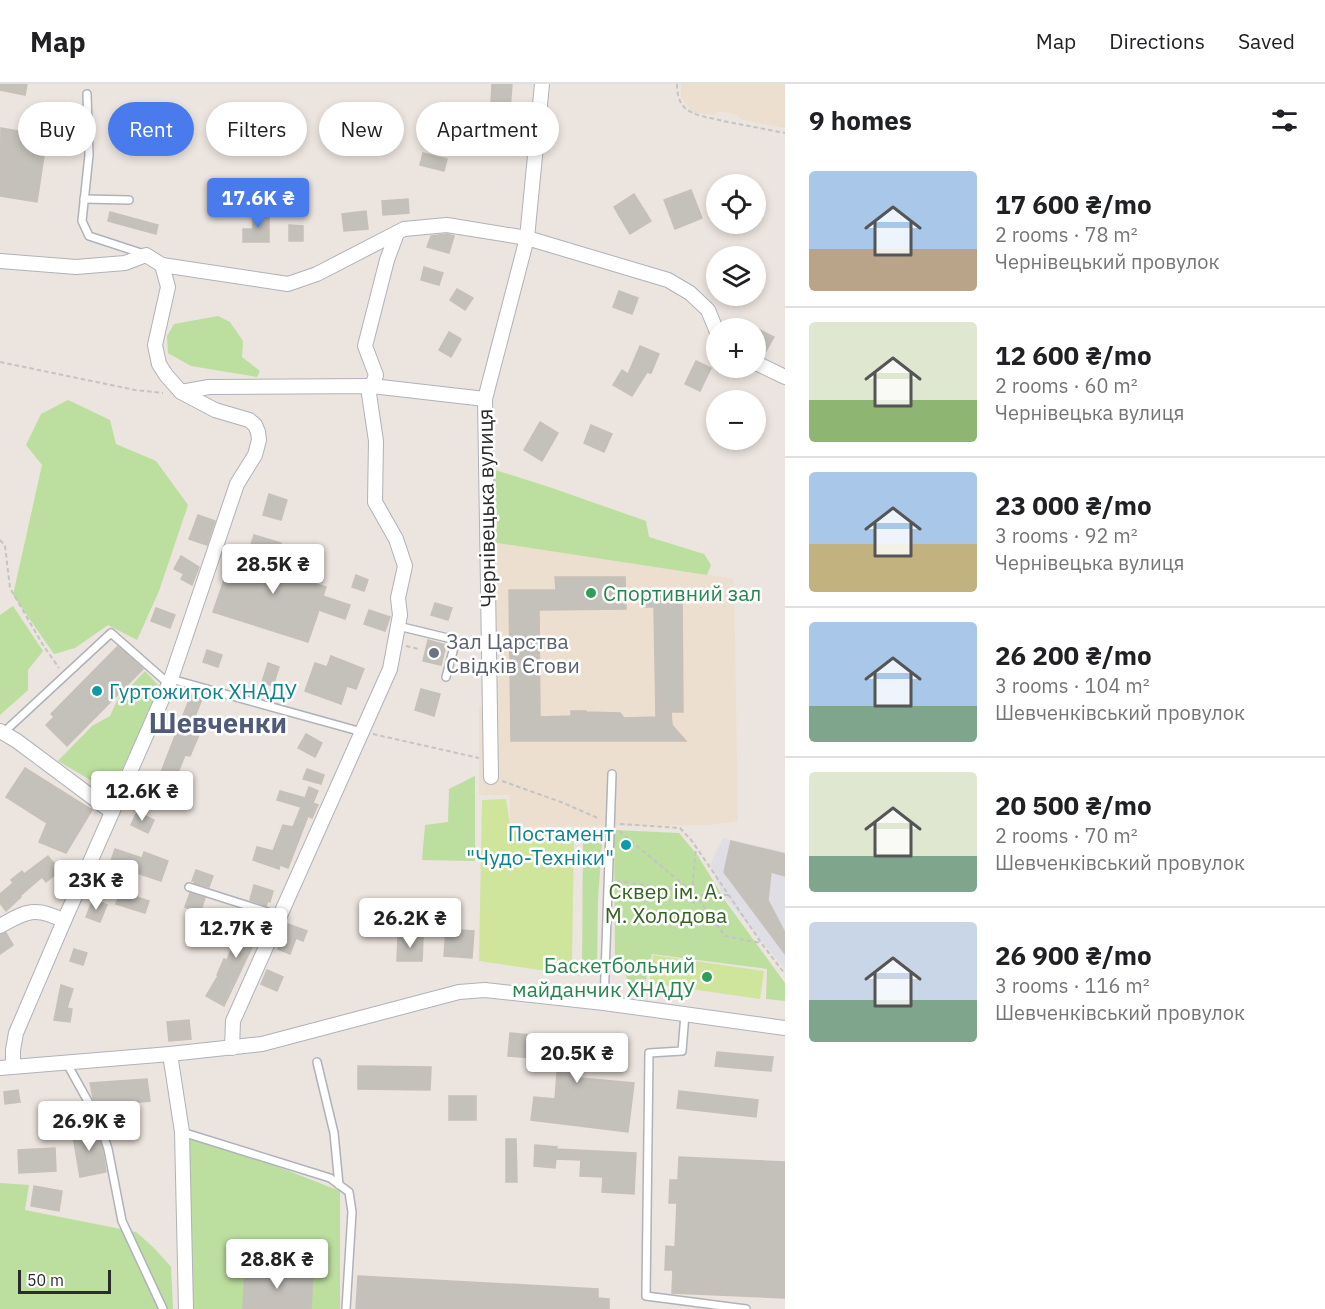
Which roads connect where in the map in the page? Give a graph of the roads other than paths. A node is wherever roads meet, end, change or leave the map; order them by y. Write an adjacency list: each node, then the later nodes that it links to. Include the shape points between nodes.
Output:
1 (542, 84): 6 (street)
2 (87, 93): 3 (lane, via 89,155)
3 (84, 199): 4 (lane); 7 (lane, via 82,221 89,236)
4 (129, 200)
5 (397, 233): 6 (street, via 447,225); 9 (street, via 317,274 288,284); 13 (street, via 365,346 376,375)
6 (527, 238): 10 (street, via 668,280 690,293); 15 (street)
7 (146, 255): 8 (street, via 125,263 76,267); 9 (street)
8 (0, 261)
9 (162, 265): 14 (street, via 168,287 155,345 159,364)
10 (711, 318)
11 (766, 368): 12 (street)
12 (785, 377)
13 (372, 386): 14 (street, Чернівецька вулиця, via 209,387); 15 (street, Чернівецька вулиця); 16 (street, via 369,394 376,441 375,502 405,566 398,598)
14 (181, 392): 18 (street, via 214,410 249,420 255,425 259,440 255,455 237,484)
15 (485, 399): 22 (street, Чернівецька вулиця)
16 (398, 626): 17 (lane, via 456,640); 20 (street, via 390,669)
17 (446, 677)
18 (170, 682): 19 (lane, via 111,633); 20 (lane); 23 (street)
19 (1, 732): 23 (street)
20 (362, 732): 25 (street)
21 (612, 774): 28 (lane)
22 (491, 777)
23 (112, 812): 26 (street)
24 (189, 887): 25 (lane)
25 (280, 916): 31 (street, via 233,1021)
26 (64, 921): 27 (street, via 34,911); 35 (street, via 16,1033)
27 (0, 926)
28 (604, 1004): 29 (street); 31 (street, via 485,990 459,992 262,1044)
29 (685, 1014): 30 (street); 41 (lane, via 682,1051 649,1053 646,1296)
30 (785, 1028)
31 (232, 1048): 32 (street)
32 (170, 1054): 33 (street); 36 (street)
33 (66, 1062): 35 (street); 38 (lane, via 99,1121 122,1221)
34 (316, 1062): 37 (lane, via 334,1133)
35 (7, 1067)
36 (182, 1131): 37 (lane, via 330,1178); 39 (street)
37 (339, 1185): 40 (lane, via 349,1192 352,1212)
38 (163, 1309)
39 (186, 1309)
40 (346, 1309)
41 (746, 1309)

